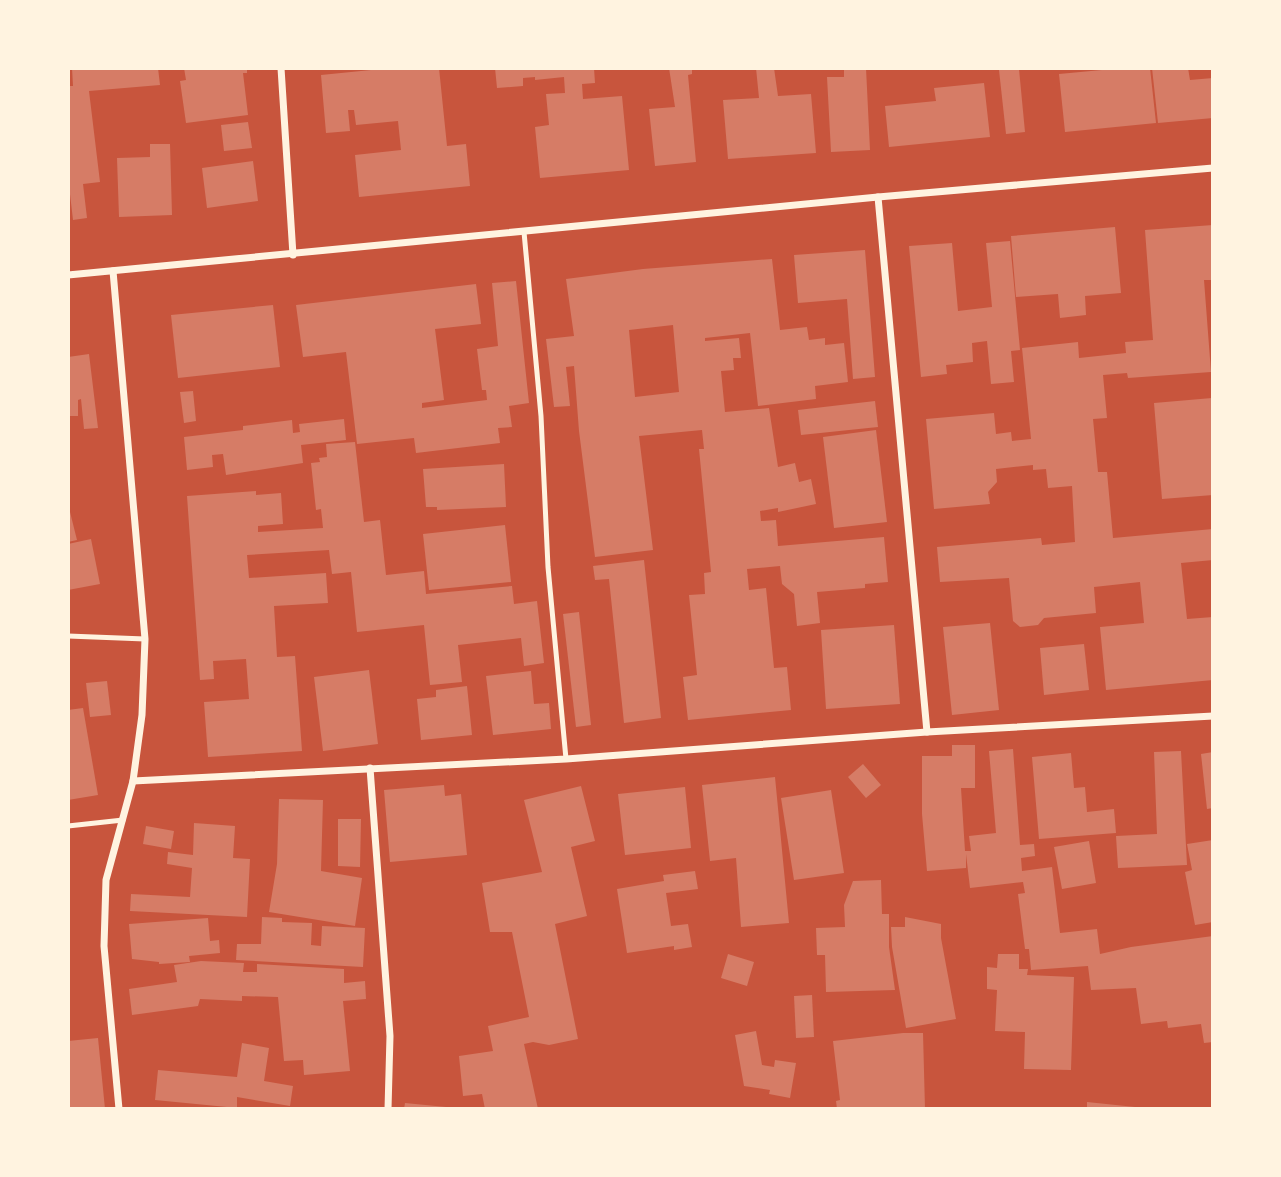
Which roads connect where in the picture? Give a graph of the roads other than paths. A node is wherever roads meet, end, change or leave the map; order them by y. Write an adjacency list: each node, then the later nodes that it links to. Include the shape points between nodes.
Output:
1 (281, 68): 5 (street)
2 (1213, 169): 3 (street)
3 (878, 197): 4 (street); 11 (street)
4 (524, 232): 5 (street); 12 (lane)
5 (293, 254): 6 (street)
6 (113, 271): 7 (street); 9 (street)
7 (68, 275)
8 (68, 636): 9 (lane)
9 (145, 639): 14 (street)
10 (1213, 716): 11 (street)
11 (927, 732): 12 (street)
12 (566, 759): 13 (street)
13 (370, 768): 14 (street); 18 (street, via 390,1036)
14 (133, 781): 15 (street)
15 (122, 820): 16 (lane); 17 (street, via 106,880 104,946)
16 (68, 826)
17 (119, 1109)
18 (388, 1109)

